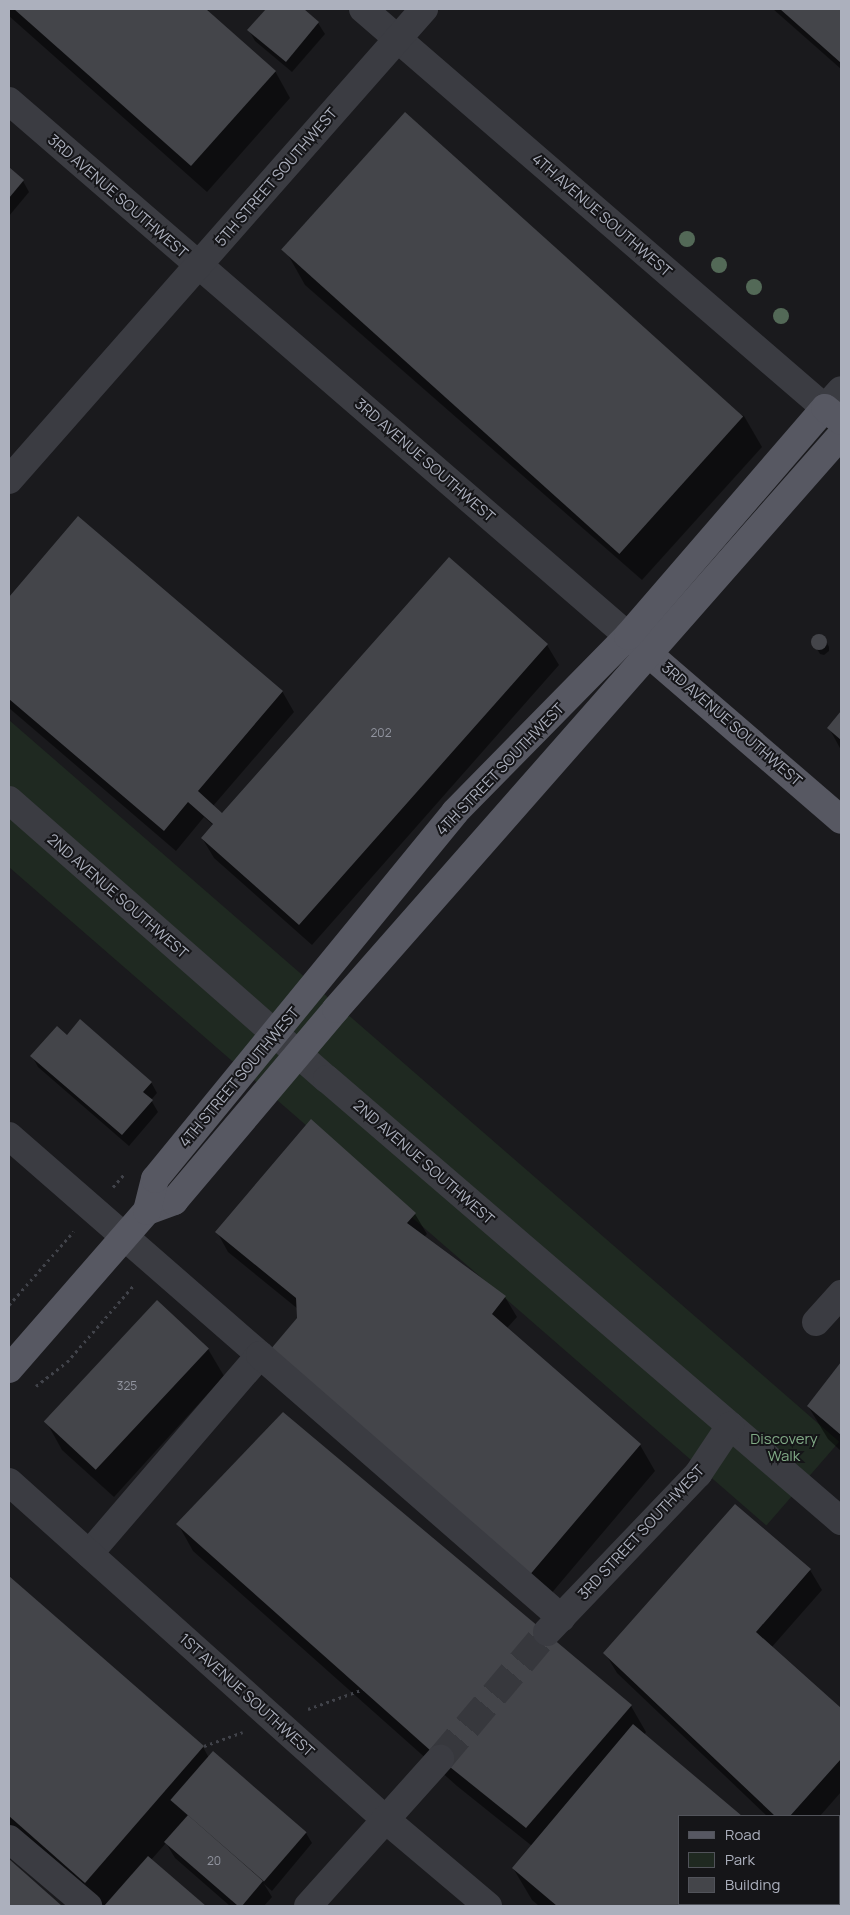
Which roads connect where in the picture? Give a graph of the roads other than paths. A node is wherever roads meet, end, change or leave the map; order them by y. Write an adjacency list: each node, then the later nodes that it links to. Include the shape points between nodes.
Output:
1 (363, 9): 3 (street, 4TH AVENUE SOUTHWEST)
2 (424, 9): 3 (street, 5TH STREET SOUTHWEST)
3 (397, 39): 5 (street, 5TH STREET SOUTHWEST); 6 (street, 4TH AVENUE SOUTHWEST)
4 (9, 101): 5 (street, 3RD AVENUE SOUTHWEST)
5 (197, 265): 8 (street, 5TH STREET SOUTHWEST); 9 (street, 3RD AVENUE SOUTHWEST)
6 (836, 406): 9 (main road, 4TH STREET SOUTHWEST)
7 (841, 435): 10 (main road, 4TH STREET SOUTHWEST)
8 (14, 463)
9 (628, 636): 10 (main road, 3RD AVENUE SOUTHWEST); 13 (main road, 4TH STREET SOUTHWEST, via 455,812)
10 (649, 653): 12 (main road, 3RD AVENUE SOUTHWEST); 14 (main road, 4TH STREET SOUTHWEST)
11 (9, 800): 13 (street, 2ND AVENUE SOUTHWEST)
12 (841, 820)
13 (275, 1033): 14 (street, 2ND AVENUE SOUTHWEST); 16 (main road, 4TH STREET SOUTHWEST, via 155,1179)
14 (298, 1054): 16 (main road, 4TH STREET SOUTHWEST, via 174,1201); 22 (street, 2ND AVENUE SOUTHWEST)
15 (9, 1136): 17 (street)
16 (147, 1211): 17 (main road, 4TH STREET SOUTHWEST)
17 (126, 1237): 20 (street); 21 (main road, 4TH STREET SOUTHWEST)
18 (841, 1294): 19 (street)
19 (816, 1322)
20 (260, 1355): 22 (street, 3RD STREET SOUTHWEST, via 554,1625 698,1474); 25 (street)
21 (9, 1369)
22 (730, 1426): 24 (street, 2ND AVENUE SOUTHWEST)
23 (9, 1482): 25 (street, 1ST AVENUE SOUTHWEST)
24 (841, 1521)
25 (90, 1554): 27 (street, 1ST AVENUE SOUTHWEST)
26 (440, 1759): 27 (street)
27 (385, 1819): 30 (street); 31 (street, 1ST AVENUE SOUTHWEST)
28 (9, 1839): 29 (street)
29 (88, 1906)
30 (308, 1906)
31 (488, 1906)

